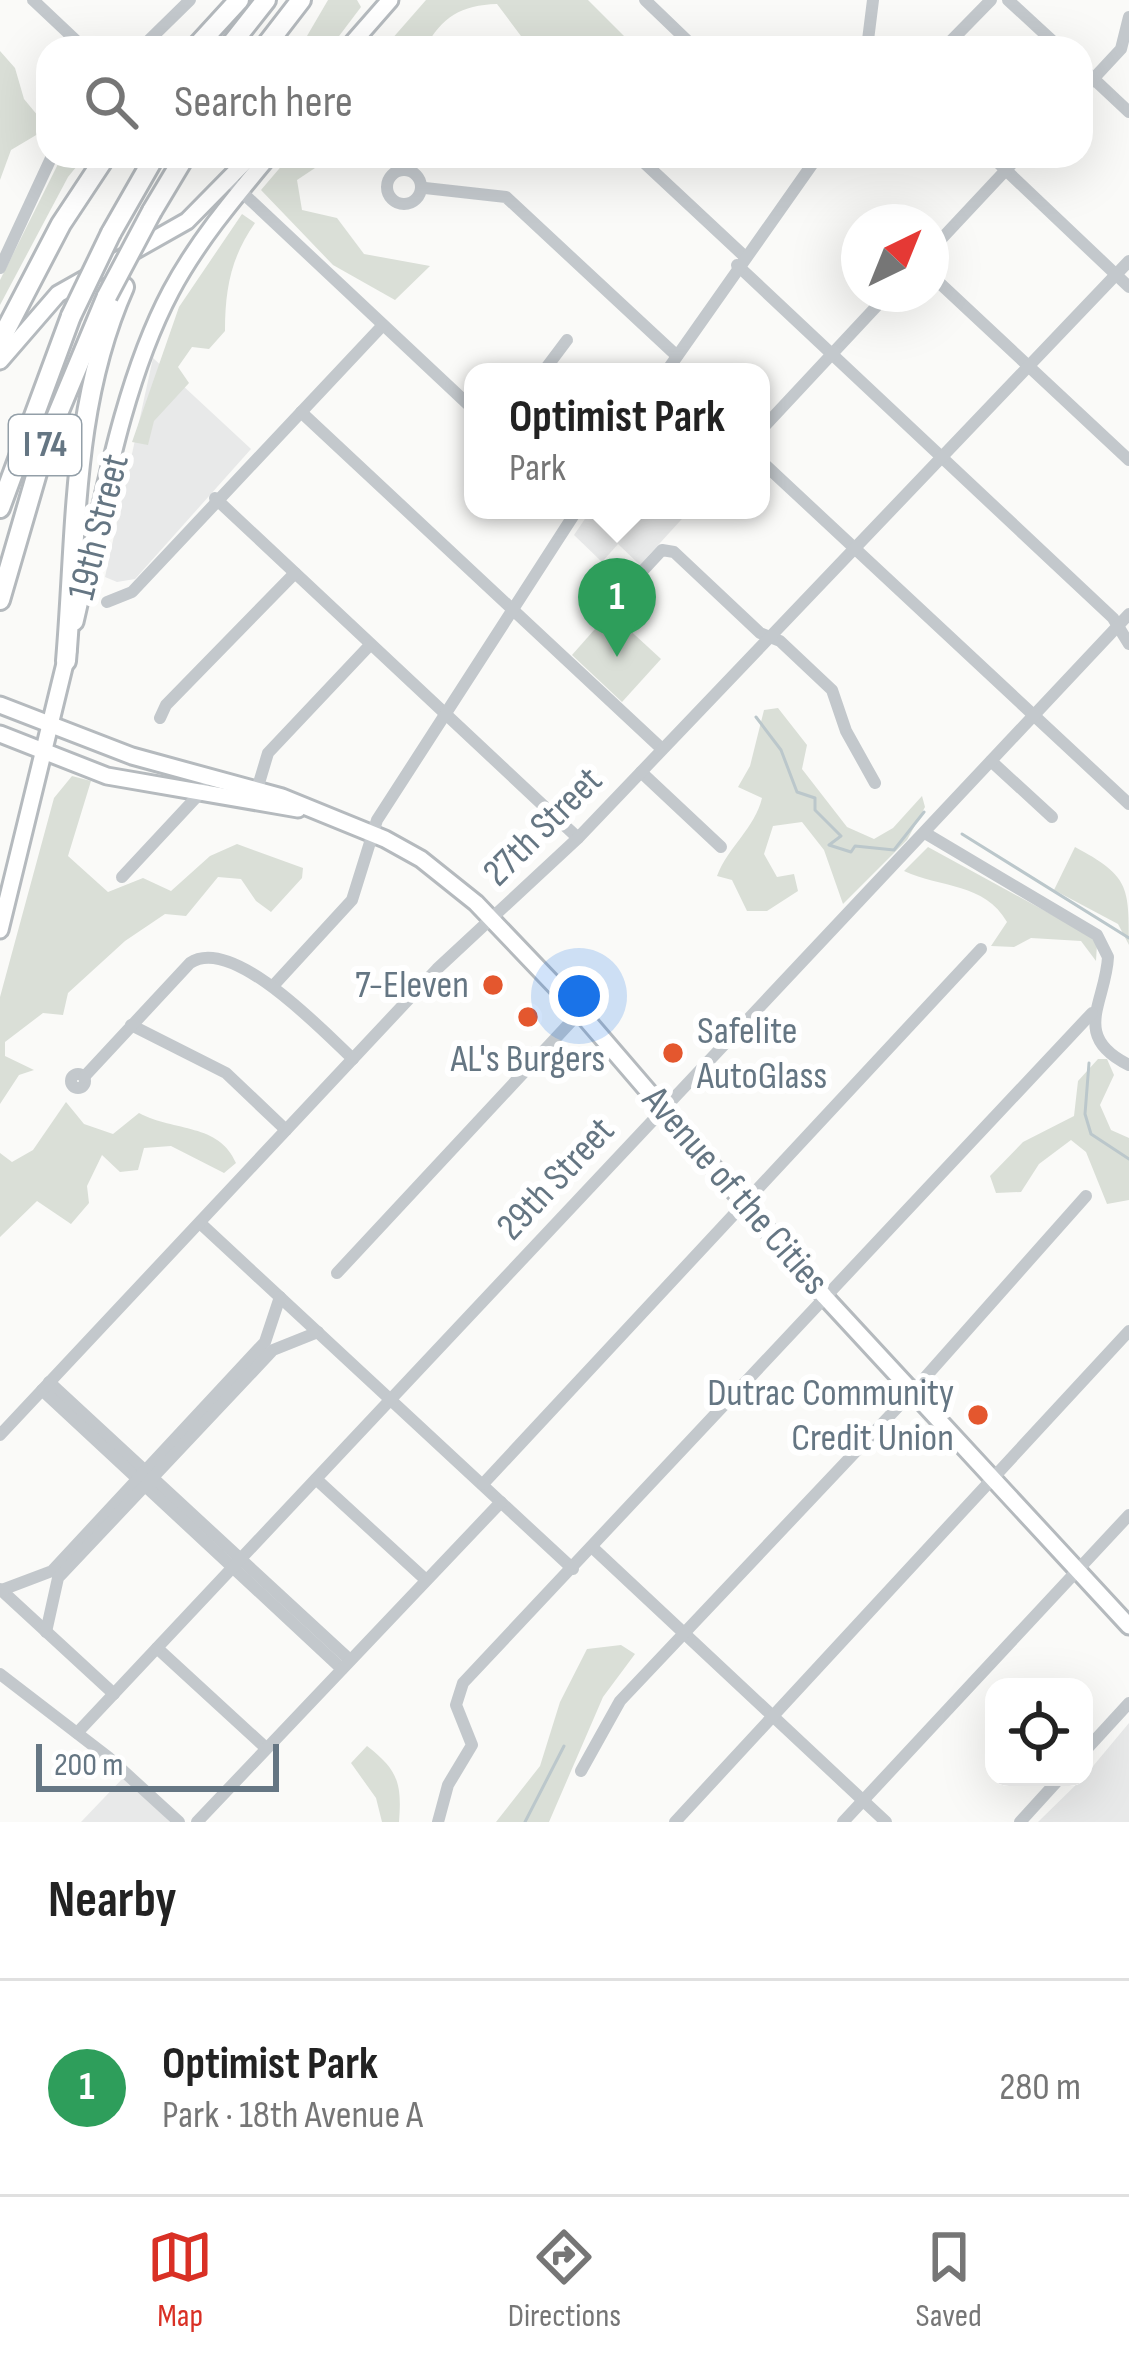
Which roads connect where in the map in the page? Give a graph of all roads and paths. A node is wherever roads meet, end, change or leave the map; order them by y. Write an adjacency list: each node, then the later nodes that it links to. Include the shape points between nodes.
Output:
1 (33, 0): 13 (street)
2 (239, 0): 15 (highway)
3 (266, 0): 16 (highway)
4 (301, 0): 17 (highway)
5 (390, 0): 18 (main road)
6 (404, 0): 19 (main road)
7 (645, 0): 20 (street)
8 (874, 0): 21 (street)
9 (991, 0): 22 (street)
10 (1008, 0): 23 (street)
11 (184, 2): 14 (street)
12 (1129, 17): 24 (street, via 1121,49)
13 (71, 36)
14 (152, 36)
15 (206, 36)
16 (238, 36)
17 (273, 36)
18 (358, 36)
19 (372, 36)
20 (682, 36)
21 (869, 36)
22 (956, 36)
23 (1047, 36)
24 (1094, 78): 25 (street)
25 (1129, 112)
26 (46, 168): 40 (street)
27 (98, 168): 48 (highway)
28 (148, 168): 62 (highway, I 74, bridge, via 71,316)
29 (178, 168): 43 (highway, I 74, bridge)
30 (245, 168): 35 (main road, 19th Street)
31 (256, 168): 35 (main road, 19th Street)
32 (649, 168): 38 (street)
33 (806, 168): 38 (street)
34 (1006, 170): 37 (street); 41 (street)
35 (235, 187): 46 (street); 51 (main road, 19th Street, via 58,294); 75 (main road, 19th Street, via 145,351)
36 (425, 188): 50 (street, via 506,196)
37 (949, 231)
38 (740, 260): 49 (street); 50 (street)
39 (1129, 262): 41 (street, 27th Street)
40 (0, 268)
41 (1116, 275): 42 (street); 54 (street, 27th Street)
42 (1129, 286)
43 (115, 292): 66 (highway, I 74, via 46,442); 75 (highway, via 85,414)
44 (949, 292): 54 (street)
45 (872, 312): 49 (street)
46 (383, 325): 55 (street); 56 (street)
47 (567, 340): 52 (street)
48 (0, 341)
49 (832, 354): 57 (street); 58 (street)
50 (677, 356): 53 (street)
51 (0, 361)
52 (550, 363)
53 (672, 363)
54 (1029, 367): 58 (street, 27th Street); 59 (street)
55 (464, 401)
56 (301, 412): 61 (street); 69 (street)
57 (770, 420)
58 (942, 458): 64 (street, 27th Street); 71 (street)
59 (1129, 460)
60 (770, 469): 64 (street)
61 (215, 498): 65 (street); 67 (street, via 132,592)
62 (0, 508)
63 (571, 519): 69 (street)
64 (854, 548): 72 (street, 27th Street); 78 (street)
65 (295, 573): 74 (street); 79 (street)
66 (0, 600)
67 (107, 602)
68 (609, 607): 72 (street, via 668,548)
69 (512, 611): 77 (street); 82 (street)
70 (1129, 614): 71 (street, 29th Street)
71 (1117, 627): 73 (street); 78 (street, 29th Street)
72 (769, 636): 82 (street, 27th Street); 87 (street, via 832,690)
73 (1129, 644)
74 (370, 645): 77 (street); 90 (street, via 268,753)
75 (64, 668): 80 (main road, 19th Street); 88 (main road, via 62,702 80,728)
76 (0, 705): 80 (main road, Avenue of the Cities)
77 (444, 713): 93 (street); 95 (street)
78 (1033, 715): 84 (street, 29th Street); 91 (street)
79 (160, 718)
80 (50, 725): 83 (main road, 19th Street); 88 (main road, Avenue of the Cities)
81 (0, 734): 83 (main road, Avenue of the Cities)
82 (662, 749): 86 (street, 27th Street)
83 (44, 752): 85 (main road, Avenue of the Cities); 89 (main road, 19th Street)
84 (991, 761): 92 (street); 94 (street, 29th Street)
85 (96, 772): 88 (main road, Avenue of the Cities); 89 (main road, via 53,774)
86 (641, 772): 95 (street, 27th Street); 96 (street)
87 (875, 783)
88 (208, 786): 90 (main road, Avenue of the Cities); 97 (street)
89 (35, 793): 99 (main road, 19th Street)
90 (256, 796): 93 (main road, Avenue of the Cities)
91 (1129, 804)
92 (1052, 817)
93 (371, 833): 98 (main road, Avenue of the Cities, via 421,859); 101 (street, via 352,900)
94 (925, 833): 103 (street, via 1097,935 1108,973); 110 (street, 29th Street)
95 (578, 838): 98 (street, 27th Street)
96 (721, 847)
97 (122, 877)
98 (494, 918): 102 (main road, Avenue of the Cities); 107 (street, 27th Street)
99 (0, 930)
100 (981, 949): 113 (street)
101 (273, 986): 104 (street, via 203,956); 107 (street)
102 (580, 1012): 110 (main road, Avenue of the Cities); 115 (street)
103 (1092, 1013): 105 (street); 106 (street)
104 (131, 1025): 109 (street); 111 (street, via 226,1073)
105 (1066, 1042): 106 (street); 117 (street)
106 (1104, 1047): 108 (street)
107 (353, 1059): 111 (street, 27th Street)
108 (1129, 1066)
109 (84, 1077)
110 (663, 1107): 113 (main road, Avenue of the Cities); 122 (street, 29th Street)
111 (286, 1130): 114 (street, 27th Street)
112 (1086, 1196): 121 (street)
113 (743, 1201): 117 (main road, Avenue of the Cities); 127 (street)
114 (200, 1223): 116 (street); 120 (street, 27th Street)
115 (337, 1273)
116 (280, 1297): 119 (street); 124 (street, via 265,1342)
117 (825, 1298): 121 (main road, Avenue of the Cities); 130 (street)
118 (1129, 1331): 125 (street)
119 (318, 1332): 122 (street); 124 (street, via 273,1349)
120 (45, 1386): 123 (street, 27th Street); 124 (street)
121 (913, 1391): 125 (main road, Avenue of the Cities); 138 (street)
122 (391, 1398): 126 (street, 29th Street); 127 (street)
123 (0, 1435)
124 (146, 1478): 131 (street); 135 (street, via 52,1571); 137 (street, via 58,1578)
125 (994, 1478): 133 (main road, Avenue of the Cities); 144 (street)
126 (316, 1479): 131 (street, 29th Street); 134 (street)
127 (483, 1484): 128 (street)
128 (501, 1502): 132 (street); 134 (street)
129 (1129, 1515): 133 (street)
130 (593, 1548): 132 (street); 138 (street)
131 (237, 1562): 139 (street, 29th Street); 140 (street)
132 (573, 1569): 153 (street, via 463,1683 456,1705 472,1745)
133 (1078, 1570): 136 (main road, Avenue of the Cities); 150 (street)
134 (426, 1580): 140 (street)
135 (1, 1589): 137 (street)
136 (1129, 1626)
137 (46, 1632): 142 (street)
138 (683, 1632): 144 (street); 148 (street, via 608,1716)
139 (157, 1648): 142 (street, 29th Street); 147 (street)
140 (346, 1664): 147 (street)
141 (0, 1674): 145 (street)
142 (114, 1694): 145 (street, 29th Street)
143 (1129, 1703): 146 (street)
144 (775, 1716): 150 (street); 154 (street)
145 (77, 1732): 151 (street)
146 (1093, 1741)
147 (266, 1748): 152 (street)
148 (581, 1772)
149 (1053, 1786): 157 (street)
150 (864, 1800): 155 (street); 156 (street)
151 (179, 1822)
152 (197, 1822)
153 (438, 1822)
154 (675, 1822)
155 (844, 1822)
156 (886, 1822)
157 (1019, 1822)

